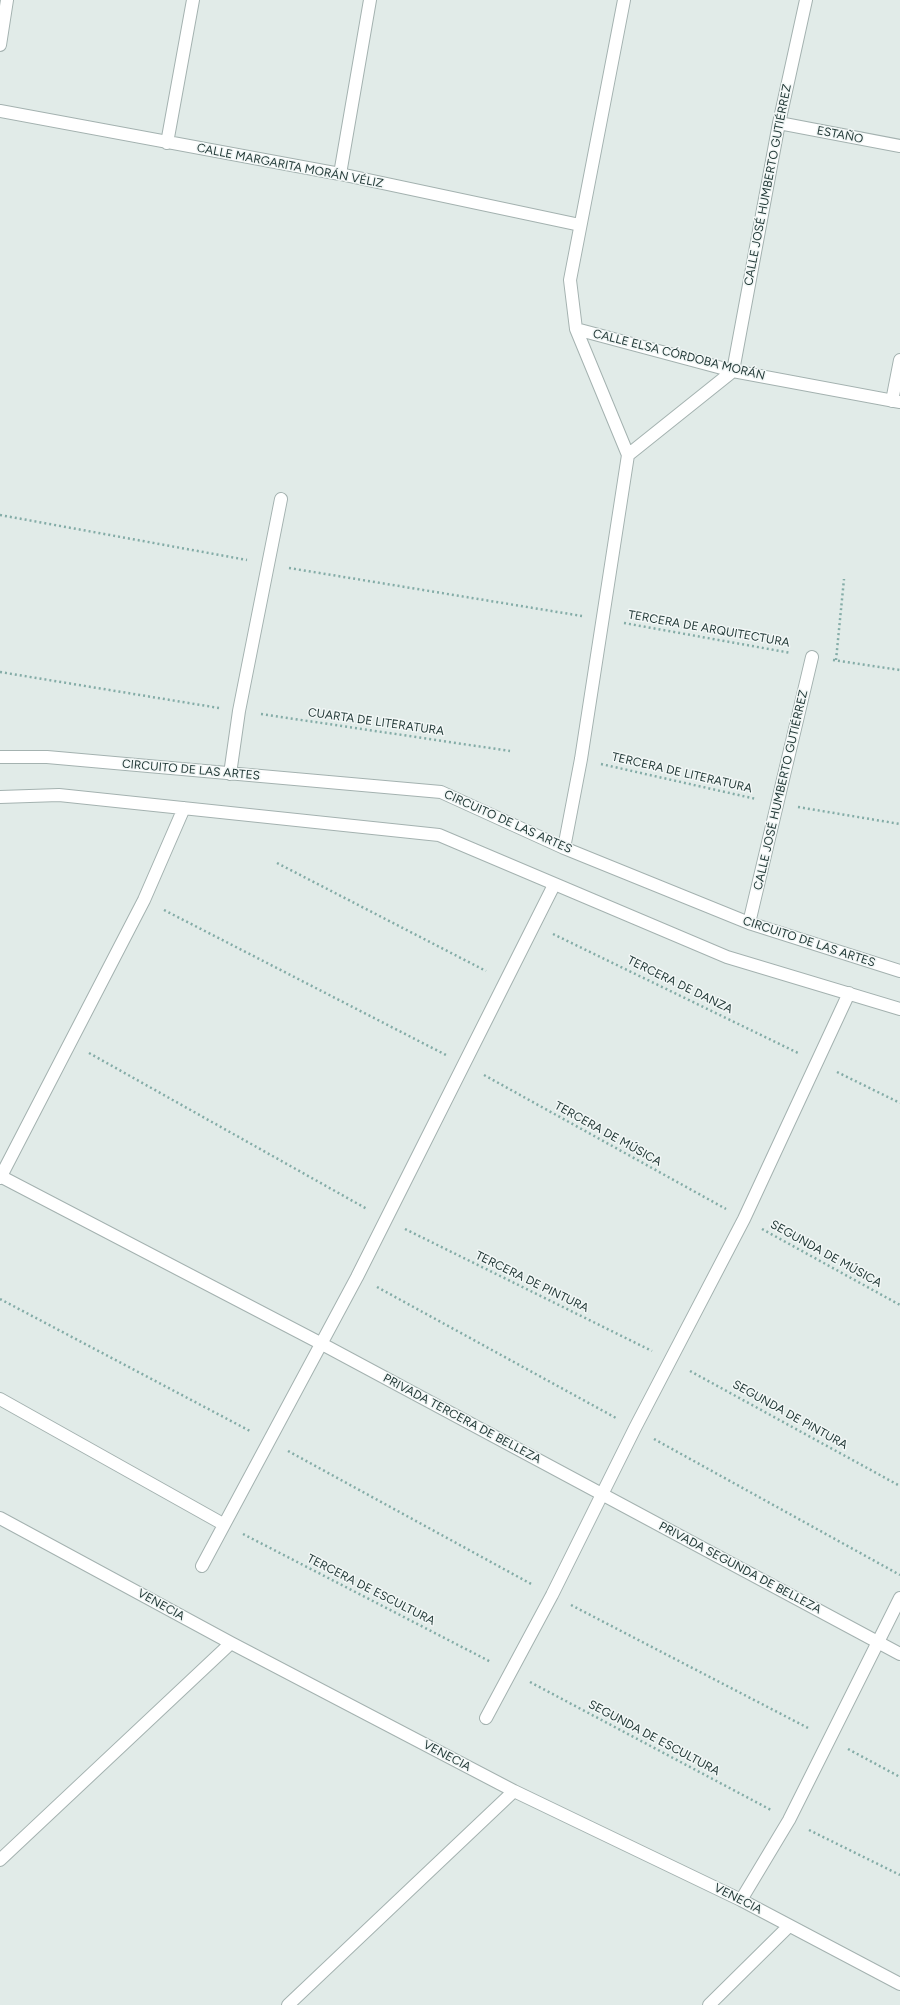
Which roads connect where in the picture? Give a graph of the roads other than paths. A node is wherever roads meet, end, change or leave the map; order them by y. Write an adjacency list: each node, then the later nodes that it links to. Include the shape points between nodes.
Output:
1 (8, 0): 6 (street)
2 (193, 0): 9 (street)
3 (370, 0): 11 (street)
4 (624, 0): 12 (street)
5 (806, 0): 8 (street, CALLE JOSÉ HUMBERTO GUTIÉRREZ)
6 (0, 45)
7 (0, 111): 9 (street, CALLE MARGARITA MORÁN VÉLIZ)
8 (779, 123): 10 (street, ESTAÑO); 15 (street, CALLE JOSÉ HUMBERTO GUTIÉRREZ)
9 (167, 143): 11 (street, CALLE MARGARITA MORÁN VÉLIZ)
10 (900, 146)
11 (340, 174): 12 (street, CALLE MARGARITA MORÁN VÉLIZ)
12 (580, 225): 13 (street, via 570,280)
13 (576, 329): 15 (street, CALLE ELSA CÓRDOBA MORÁN); 17 (street)
14 (900, 360): 16 (street)
15 (733, 371): 16 (street, CALLE ELSA CÓRDOBA MORÁN); 17 (street)
16 (896, 401)
17 (628, 455): 24 (street, via 581,759)
18 (281, 499): 21 (street, via 239,711)
19 (812, 656): 26 (street, CALLE JOSÉ HUMBERTO GUTIÉRREZ)
20 (0, 757): 21 (street, CIRCUITO DE LAS ARTES, via 47,756)
21 (230, 774): 24 (street, CIRCUITO DE LAS ARTES, via 441,792)
22 (0, 797): 23 (street, via 59,795)
23 (184, 808): 25 (street, via 439,835); 30 (street, via 144,900)
24 (564, 848): 26 (street, CIRCUITO DE LAS ARTES)
25 (554, 886): 28 (street, via 727,957); 31 (street)
26 (749, 924): 27 (street, CIRCUITO DE LAS ARTES)
27 (900, 971)
28 (849, 992): 29 (street); 33 (street, via 744,1219)
29 (900, 1009)
30 (0, 1177): 31 (street, PRIVADA TERCERA DE BELLEZA)
31 (322, 1344): 33 (street, PRIVADA TERCERA DE BELLEZA); 35 (street)
32 (0, 1399): 35 (street)
33 (603, 1494): 38 (street, PRIVADA SEGUNDA DE BELLEZA); 41 (street)
34 (0, 1518): 39 (street, VENECIA)
35 (223, 1524): 36 (street)
36 (202, 1566)
37 (900, 1598): 38 (street)
38 (878, 1642): 40 (street, PRIVADA SEGUNDA DE BELLEZA); 44 (street, via 789,1820)
39 (231, 1643): 42 (street, VENECIA); 43 (street)
40 (900, 1654)
41 (486, 1718)
42 (514, 1791): 44 (street, VENECIA); 47 (street)
43 (0, 1860)
44 (741, 1900): 45 (street, VENECIA)
45 (789, 1926): 46 (street, VENECIA); 48 (street)
46 (900, 1984)
47 (288, 2005)
48 (709, 2005)

